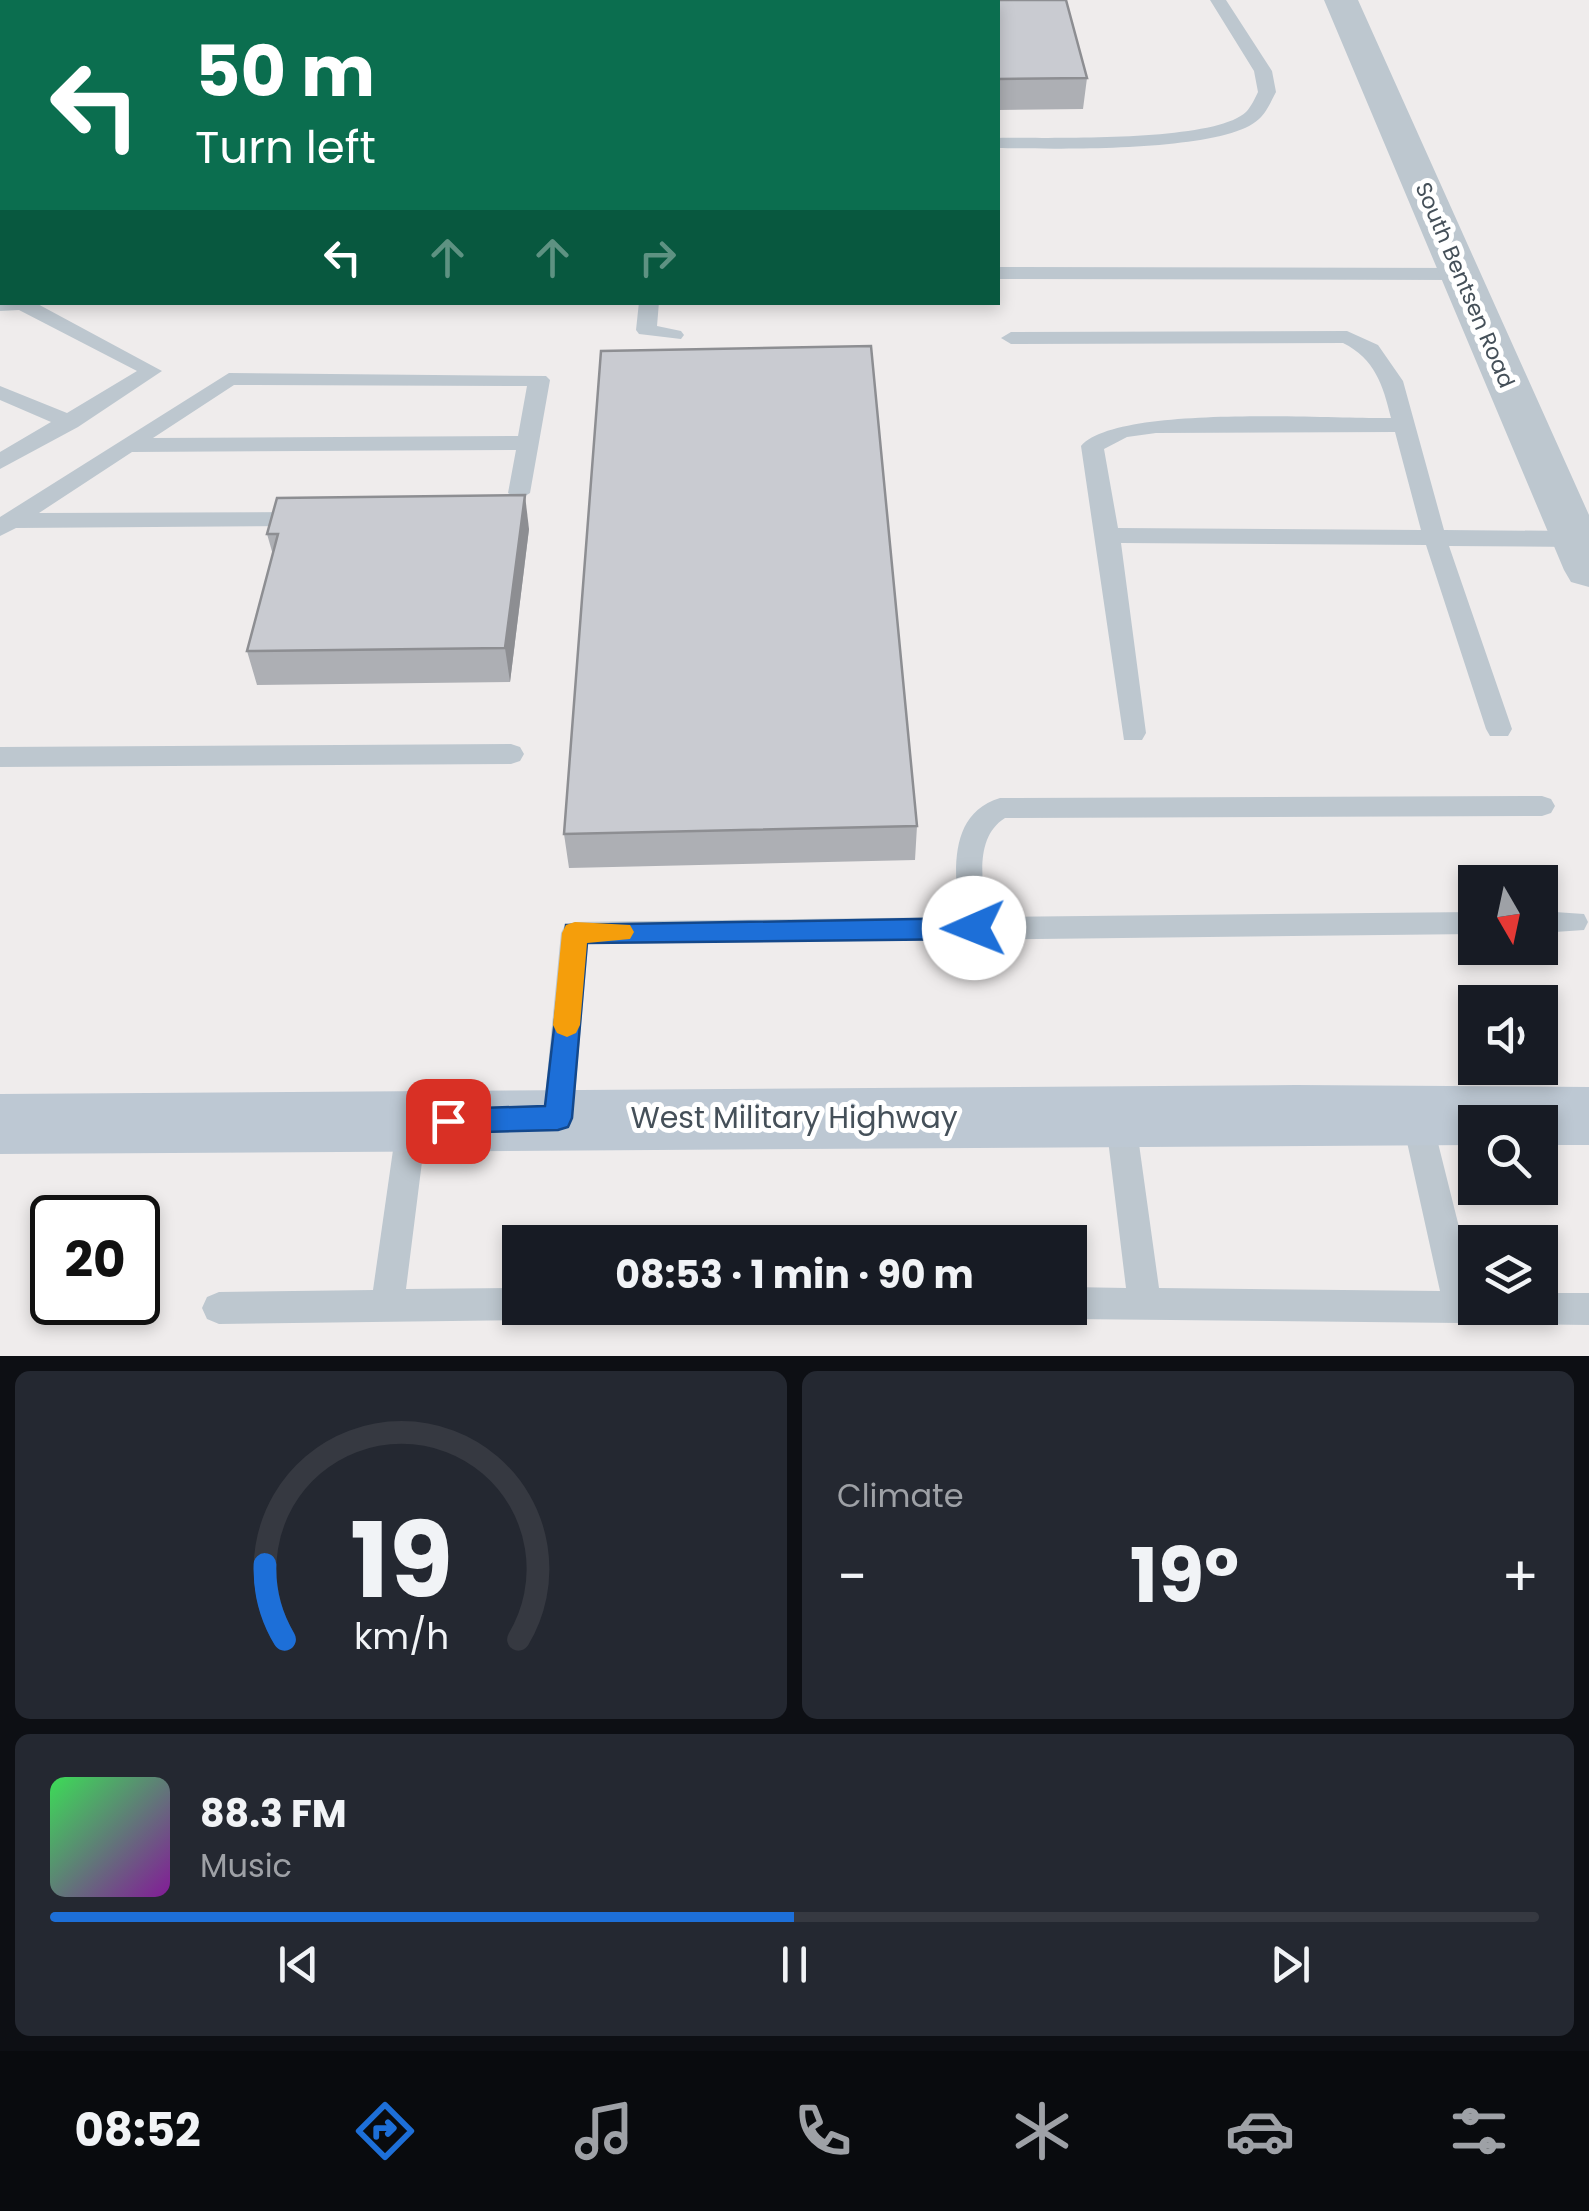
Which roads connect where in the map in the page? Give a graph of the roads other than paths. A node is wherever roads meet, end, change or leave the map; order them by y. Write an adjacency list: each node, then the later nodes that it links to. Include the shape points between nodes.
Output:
1 (1218, 0): 3 (lane, via 1262,71 1267,92 1252,116 1225,128 1170,136)
2 (1341, 0): 5 (street, South Bentsen Road)
3 (1000, 143)
4 (1000, 273): 5 (lane)
5 (1460, 274): 21 (street, South Bentsen Road)
6 (24, 305): 11 (lane, via 152,371)
7 (649, 305): 8 (lane, via 646,330)
8 (674, 335)
9 (1011, 338): 12 (lane, via 1347,337 1384,366)
10 (0, 392): 11 (lane)
11 (70, 422): 15 (lane)
12 (1405, 424): 19 (lane, via 1122,431 1092,446); 20 (lane)
13 (528, 443): 14 (lane); 14 (lane, via 539,380 229,379); 16 (lane)
14 (126, 445): 18 (lane)
15 (0, 462)
16 (519, 493)
17 (327, 518): 18 (lane)
18 (5, 524)
19 (1108, 536): 20 (lane); 23 (lane)
20 (1435, 538): 21 (lane); 22 (lane)
21 (1582, 554)
22 (1499, 729)
23 (1133, 733)
24 (510, 754): 25 (lane)
25 (0, 757)
26 (1542, 806): 30 (lane, via 1000,808 985,814 975,830)
27 (1558, 922): 28 (lane)
28 (1574, 922)
29 (1458, 923): 30 (lane)
30 (974, 928): 34 (lane, via 575,933)
31 (1120, 1115): 32 (main road, West Military Highway); 34 (main road, West Military Highway); 39 (lane)
32 (1416, 1115): 33 (main road, West Military Highway); 37 (lane)
33 (1589, 1116)
34 (558, 1118): 35 (main road, West Military Highway)
35 (412, 1122): 36 (main road, West Military Highway); 40 (lane)
36 (0, 1124)
37 (1458, 1270)
38 (1087, 1303): 39 (lane)
39 (1144, 1303): 42 (lane)
40 (387, 1304): 41 (lane); 43 (lane)
41 (502, 1304)
42 (1458, 1307)
43 (220, 1308)
44 (1558, 1309): 45 (lane)
45 (1589, 1309)

